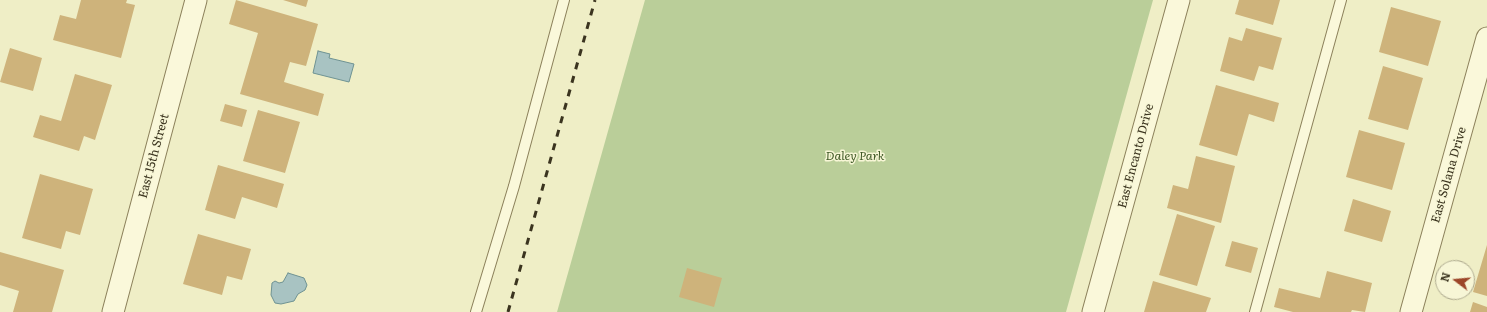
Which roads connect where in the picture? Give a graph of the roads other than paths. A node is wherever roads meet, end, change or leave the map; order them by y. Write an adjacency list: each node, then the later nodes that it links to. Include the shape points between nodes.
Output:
1 (196, 0): 6 (street, East 15th Street)
2 (564, 0): 7 (lane, via 514,186)
3 (1179, 0): 8 (street, East Encanto Drive)
4 (1341, 0): 9 (lane)
5 (1487, 38): 10 (street, East Solana Drive)
6 (113, 312)
7 (476, 312)
8 (1093, 312)
9 (1255, 312)
10 (1410, 312)

